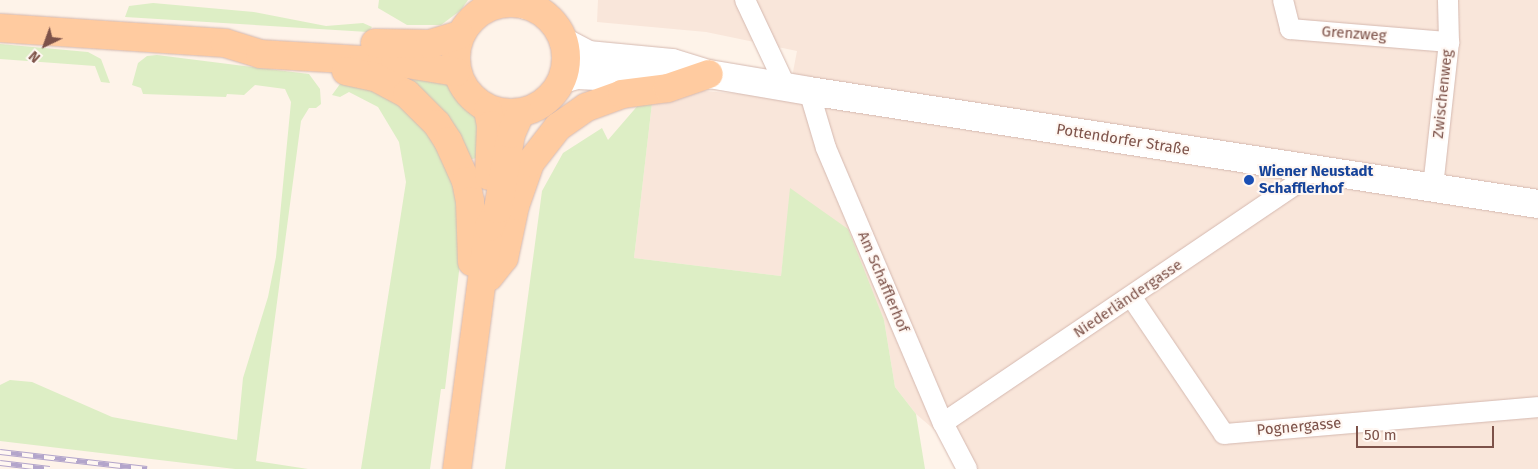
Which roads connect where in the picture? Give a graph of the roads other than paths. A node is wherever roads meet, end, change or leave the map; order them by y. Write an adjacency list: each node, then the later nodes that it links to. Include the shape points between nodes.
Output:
1 (745, 0): 15 (street, Am Schafflerhof)
2 (1283, 0): 9 (street, Grenzweg, via 1290,29)
3 (1448, 0): 9 (street, Zwischenweg)
4 (524, 2): 5 (main road); 8 (main road, via 542,12 556,26)
5 (492, 3): 7 (main road, via 477,13)
6 (0, 28): 10 (main road)
7 (460, 35): 10 (main road, via 430,44 276,37); 12 (main road, via 455,55)
8 (564, 42): 13 (main road, Pottendorfer Straße, via 588,55 672,63); 14 (main road, via 566,61)
9 (1449, 42): 19 (street, Zwischenweg)
10 (225, 43): 11 (main road, via 260,54)
11 (284, 55): 12 (main road, via 395,62); 22 (main road, via 318,68 358,73 392,84 422,106 448,141 466,181 470,201 470,255)
12 (456, 72): 16 (main road, via 463,88)
13 (709, 74): 14 (main road, Pottendorfer Straße, via 671,80 577,76); 15 (main road, Pottendorfer Straße); 22 (main road, via 668,88 622,94 587,107 558,127 530,163 515,206 504,258)
14 (563, 79): 17 (main road, via 546,102)
15 (797, 89): 18 (main road, Pottendorfer Straße); 25 (street, Am Schafflerhof, via 818,121 826,148)
16 (488, 110): 17 (main road); 21 (main road, via 491,125 485,207)
17 (520, 114): 21 (main road, via 511,134 498,209)
18 (1305, 168): 19 (main road, Pottendorfer Straße); 23 (street, Niederländergasse, via 1300,181)
19 (1433, 187): 20 (main road, Pottendorfer Straße)
20 (1538, 204)
21 (490, 227): 22 (main road)
22 (482, 286): 26 (main road)
23 (1132, 298): 24 (street, Pognergasse, via 1224,434); 25 (street, Niederländergasse)
24 (1538, 407)
25 (943, 423): 27 (street, Am Schafflerhof)
26 (457, 469)
27 (967, 469)

